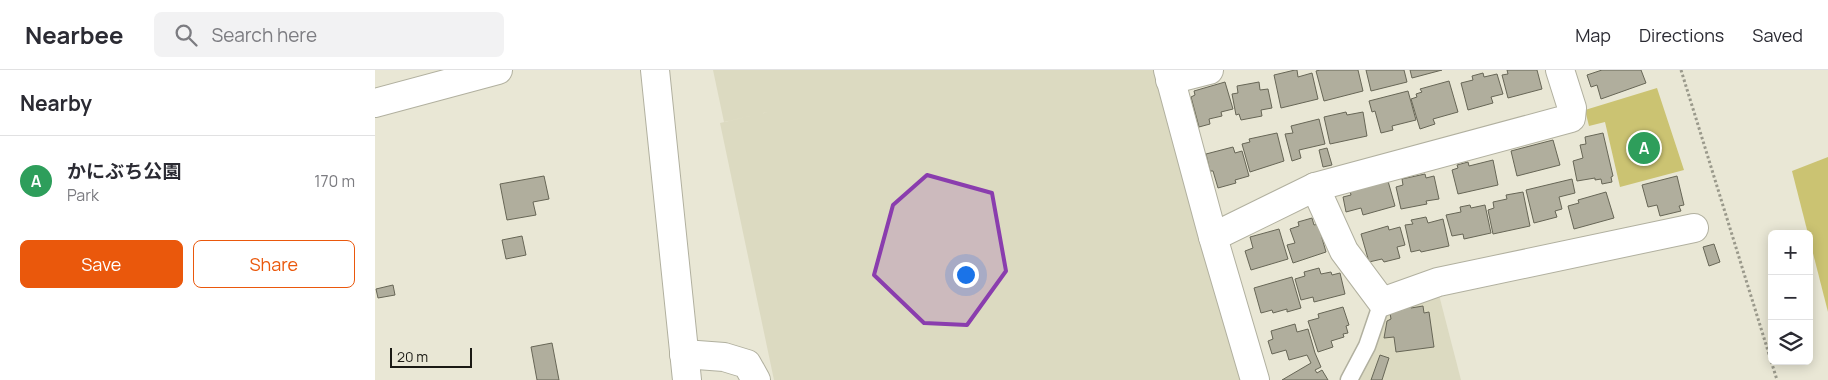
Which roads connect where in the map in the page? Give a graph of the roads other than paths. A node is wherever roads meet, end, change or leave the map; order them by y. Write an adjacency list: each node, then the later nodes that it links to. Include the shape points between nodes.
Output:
1 (498, 70): 6 (street)
2 (655, 70): 11 (street)
3 (1209, 70): 5 (street)
4 (1560, 70): 7 (street, via 1572,108 1571,118)
5 (1169, 75): 9 (street)
6 (375, 103)
7 (1315, 187): 9 (street); 10 (street, via 1344,251)
8 (1694, 228): 10 (street, via 1641,229 1439,282)
9 (1213, 237): 13 (street)
10 (1383, 302): 14 (lane, via 1367,346)
11 (686, 367): 12 (street, via 724,357 747,364)
12 (756, 380)
13 (1255, 380)
14 (1349, 380)

